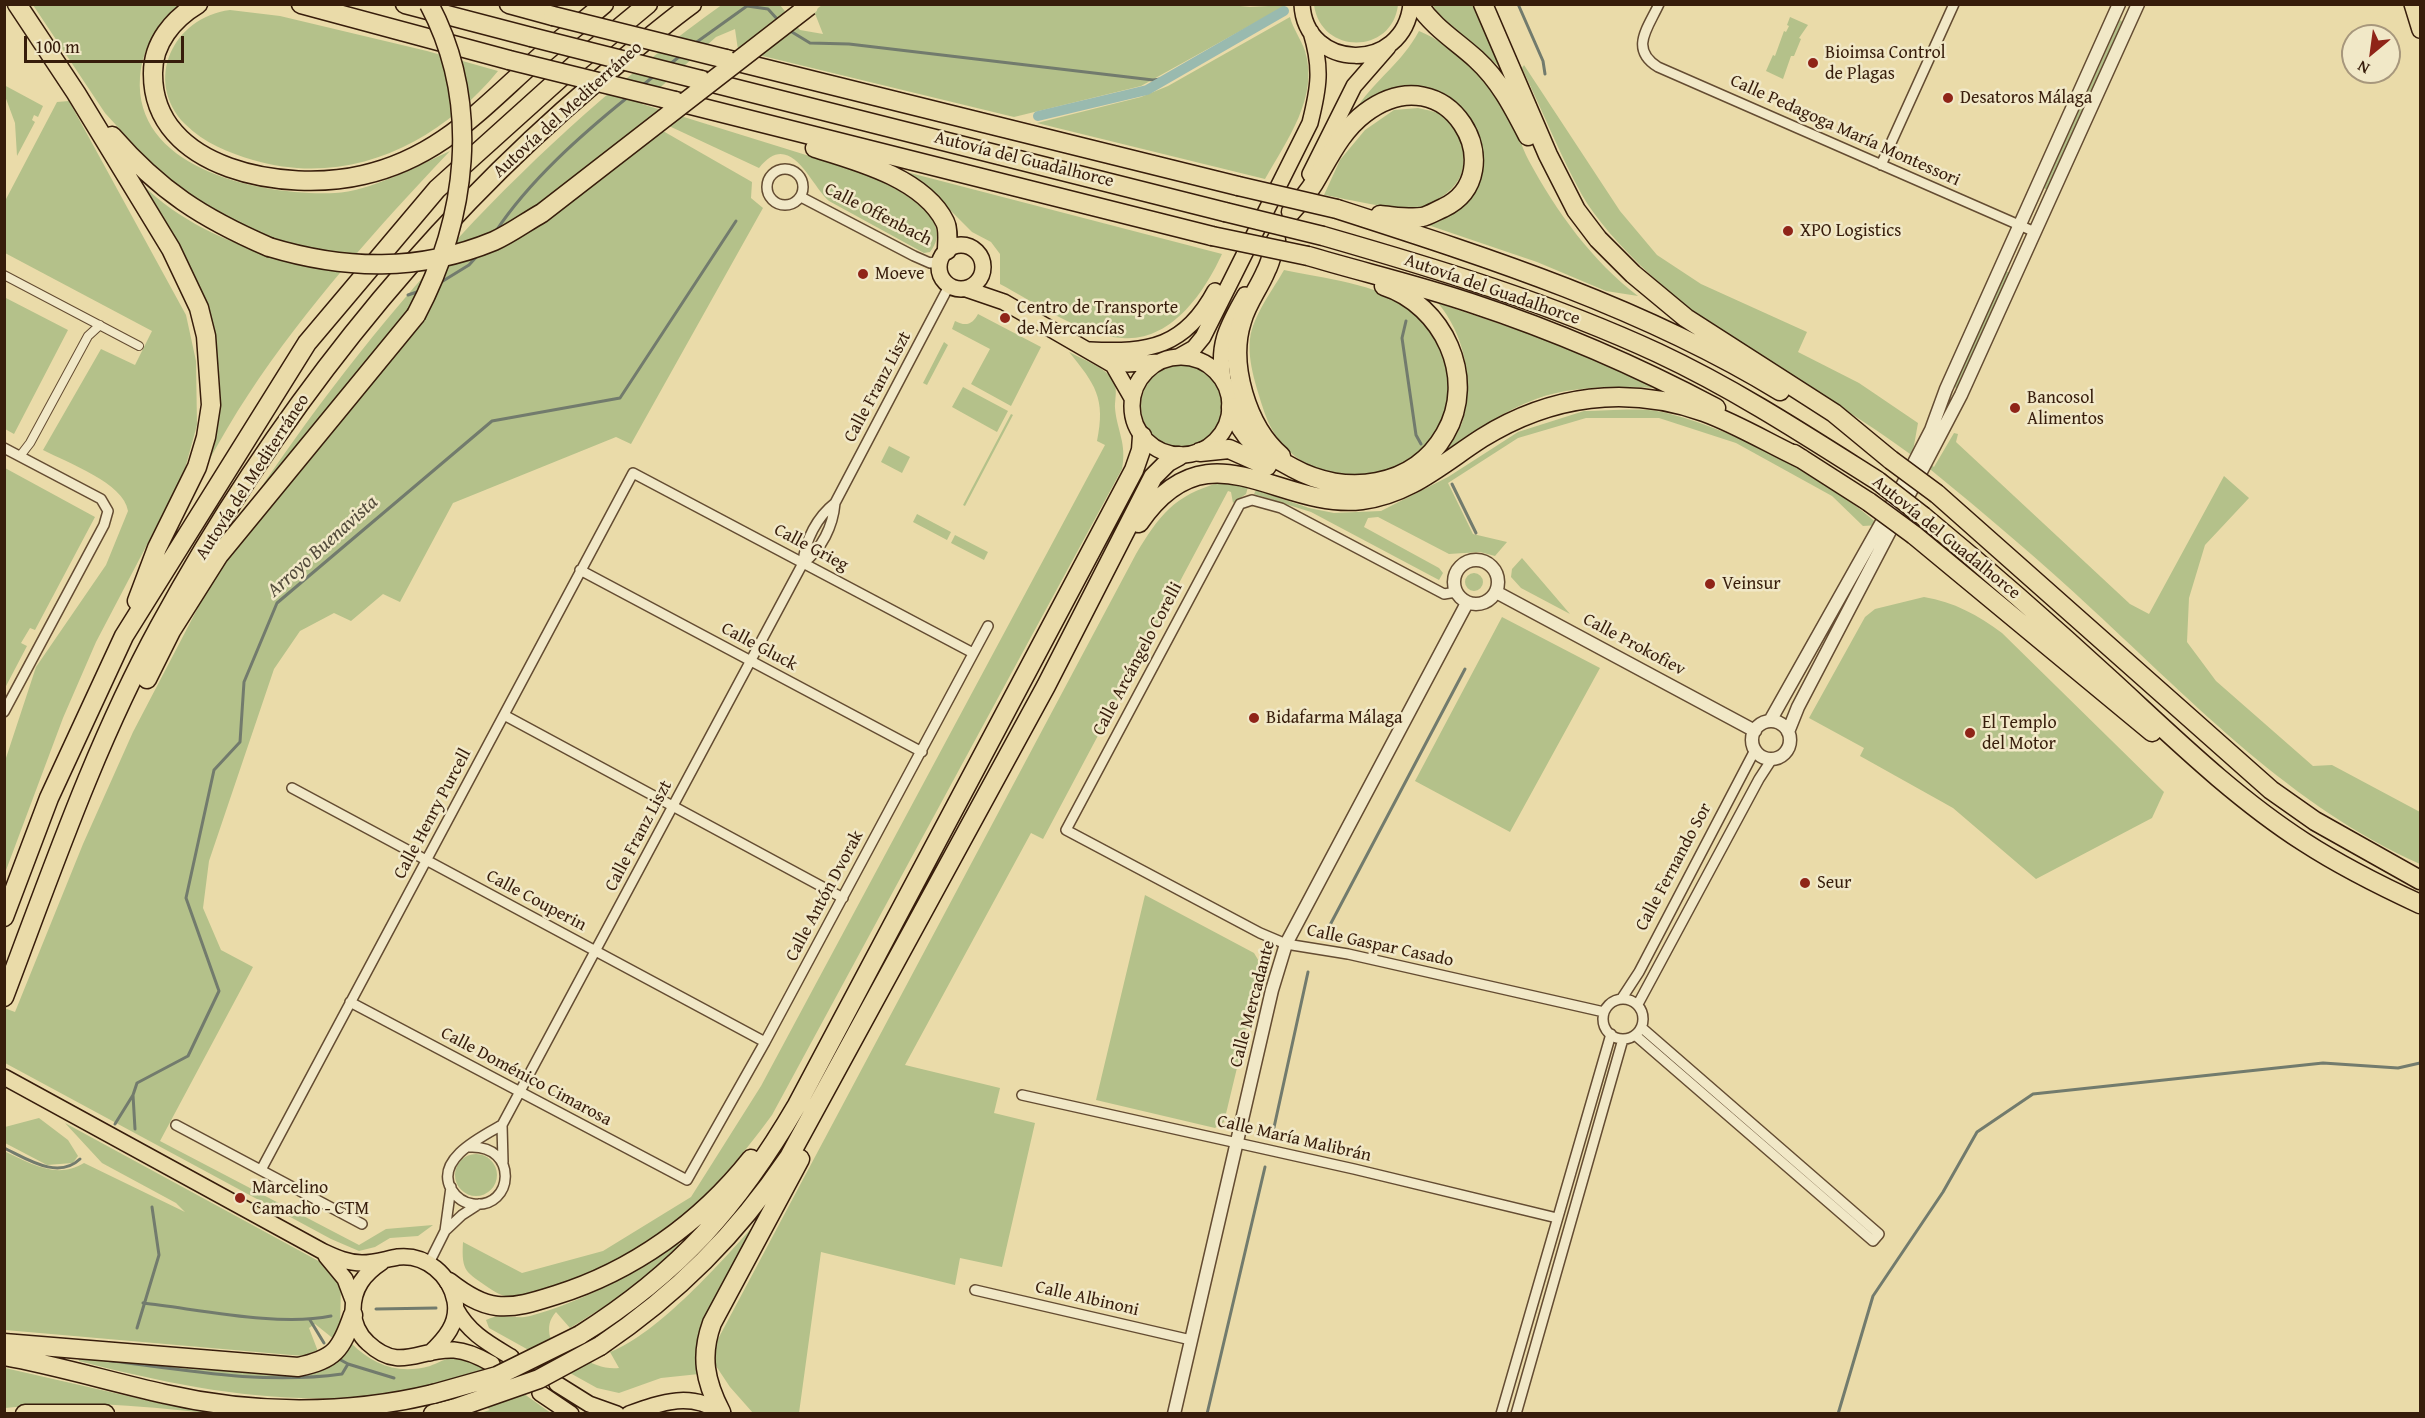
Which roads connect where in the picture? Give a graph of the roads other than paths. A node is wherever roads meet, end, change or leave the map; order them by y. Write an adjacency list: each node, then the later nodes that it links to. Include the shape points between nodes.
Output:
1 (17, 4): 23 (highway)
2 (198, 4): 7 (highway, via 170,27 158,46 153,92 160,115 176,137 208,158 268,178 314,181 362,176 409,160 444,141 485,110 534,62)
3 (301, 4): 24 (highway, bridge)
4 (405, 4): 81 (highway, Autovía del Guadalhorce, bridge, via 1323,236 1474,280 1563,311 1649,349 1762,408 1878,481 2049,623 2184,746)
5 (429, 4): 82 (highway, bridge, via 449,50 463,134 461,185 441,263 416,315 219,555 171,631)
6 (509, 4): 28 (highway, Autovía del Guadalhorce, bridge)
7 (604, 4)
8 (648, 4): 67 (highway, Autovía del Mediterráneo, via 437,189 307,343)
9 (692, 4): 82 (highway, Autovía del Mediterráneo, via 560,112 461,207 368,314 276,434 158,628 119,708)
10 (1302, 4): 21 (main road)
11 (1411, 4): 22 (main road, via 1408,23)
12 (1418, 4): 29 (highway, via 1434,27 1475,58 1503,87 1549,178)
13 (1483, 4): 29 (highway)
14 (1659, 4): 25 (street, Calle Pedagoga María Montessori, via 1642,41 1644,56 1658,67)
15 (1954, 4): 25 (street)
16 (2120, 4): 31 (street)
17 (2138, 4): 32 (street)
18 (2412, 4): 20 (main road)
19 (810, 5): 23 (highway, bridge, via 542,213 495,241 426,261 360,266 311,260 223,227 147,175)
20 (2421, 30)
21 (1311, 32): 22 (main road, via 1323,45 1341,54 1372,55); 27 (main road, via 1319,57 1313,114)
22 (1388, 47): 30 (main road, via 1354,86)
23 (76, 93): 67 (highway, via 186,278 199,308 209,356 211,405 197,467 157,548)
24 (739, 117): 33 (highway, bridge, via 1212,236); 34 (highway, via 785,138 864,163 913,188 946,224)
25 (1881, 165): 31 (street, Calle Pedagoga María Montessori)
26 (801, 197): 26 (street, via 803,185 798,174 787,169 770,176 767,188 776,203 787,206); 34 (street, Calle Offenbach, via 930,263)
27 (1268, 206): 43 (main road, via 1207,306 1186,331 1142,350); 44 (main road, via 1203,337)
28 (1337, 209): 30 (highway, via 1423,217 1452,203 1467,185 1473,163 1470,134 1458,115 1438,101 1411,95 1382,102 1363,114 1343,135); 55 (highway, Autovía del Guadalhorce, via 1515,267 1594,298 1723,360)
29 (1576, 210): 55 (highway, via 1633,274 1686,318 1834,413)
30 (1291, 212): 33 (main road)
31 (2019, 227): 32 (street, Calle Pedagoga María Montessori); 58 (street, via 1946,389)
32 (2035, 232): 58 (street, via 1961,395)
33 (1268, 244): 35 (highway, bridge); 46 (main road, via 1221,343); 57 (highway, via 1268,269 1242,319 1238,366 1252,414 1264,437)
34 (943, 255): 36 (main road, via 961,244 981,255); 38 (main road, via 940,275)
35 (1307, 259): 54 (highway, via 1469,302 1554,333 1678,388); 57 (highway, via 1391,288 1421,306 1440,326 1453,352 1458,379 1456,407 1446,434 1428,456 1405,474 1351,485)
36 (984, 270): 39 (main road, via 978,282); 40 (main road, via 990,289)
37 (4, 275): 41 (street)
38 (949, 286): 39 (main road); 60 (street, Calle Franz Liszt, via 835,503 822,513 804,548)
39 (966, 289): 40 (main road)
40 (1004, 302): 43 (main road)
41 (100, 326): 42 (street); 52 (street, via 88,336)
42 (138, 346)
43 (1090, 350): 45 (main road, via 1127,364); 47 (main road, via 1121,374)
44 (1178, 357): 45 (main road); 46 (main road, via 1203,362)
45 (1159, 362): 47 (main road, via 1141,377)
46 (1222, 379): 48 (main road)
47 (1132, 398): 49 (main road, via 1133,418)
48 (1231, 407): 51 (main road, via 1222,434); 57 (highway, via 1254,447)
49 (1142, 436): 53 (main road, via 1158,450); 105 (highway, via 1134,470)
50 (4, 447): 52 (street)
51 (1200, 452): 53 (main road); 59 (highway, via 1229,450 1324,492)
52 (20, 456): 70 (street, via 101,499 108,511)
53 (1179, 456): 64 (highway, via 1153,477)
54 (1802, 459): 59 (highway, via 1705,413 1661,399 1588,398 1545,407 1512,421 1419,482); 81 (highway, bridge, via 1914,535 2255,817)
55 (1891, 460): 84 (highway, Autovía del Guadalhorce, bridge, via 1937,494 2271,790 2314,821)
56 (633, 473): 60 (street, Calle Grieg); 61 (street, Calle Henry Purcell)
57 (1304, 474)
58 (1905, 493): 72 (street); 74 (street)
59 (1363, 500): 64 (highway, via 1336,502 1254,477 1223,473 1199,477 1175,486 1152,505)
60 (803, 563): 68 (street, Calle Grieg); 69 (street, Calle Franz Liszt)
61 (580, 570): 69 (street, Calle Gluck); 71 (street, Calle Henry Purcell)
62 (1456, 592): 63 (street, via 1457,571 1476,560 1495,570); 65 (street); 80 (street, Calle Arcángelo Corelli, via 1444,594 1281,508 1252,500 1240,504)
63 (1496, 592): 65 (street, via 1480,604); 73 (street, Calle Prokofiev)
64 (1092, 598): 100 (highway)
65 (1467, 603): 88 (street, Calle Mercadante)
66 (988, 626): 68 (street, Calle Antón Dvorak)
67 (124, 636): 87 (highway, Autovía del Mediterráneo, via 49,798)
68 (973, 653): 76 (street, Calle Antón Dvorak)
69 (751, 662): 76 (street, Calle Gluck); 79 (street, Calle Franz Liszt)
70 (4, 712)
71 (504, 715): 79 (street); 83 (street, Calle Henry Purcell)
72 (1770, 721): 73 (street); 74 (street, via 1784,726)
73 (1755, 731): 75 (street)
74 (1788, 732): 77 (street, via 1788,750)
75 (1755, 750): 77 (street); 91 (street, Calle Fernando Sor)
76 (921, 752): 85 (street, Calle Antón Dvorak)
77 (1772, 759): 93 (street, Calle Fernando Sor)
78 (292, 788): 83 (street, Calle Couperin)
79 (674, 806): 85 (street); 89 (street, Calle Franz Liszt)
80 (1066, 830): 88 (street, Calle Gaspar Casado)
81 (2303, 842): 86 (highway, Autovía del Guadalhorce)
82 (62, 846): 90 (highway, Autovía del Mediterráneo)
83 (428, 861): 89 (street, Calle Couperin); 92 (street, Calle Henry Purcell)
84 (2421, 880)
85 (843, 898): 98 (street, Calle Antón Dvorak)
86 (2421, 904)
87 (4, 917)
88 (1286, 944): 94 (street, Calle Gaspar Casado, via 1348,954); 108 (street, Calle Mercadante)
89 (596, 952): 98 (street, Calle Couperin); 102 (street, Calle Franz Liszt)
90 (4, 997)
91 (1622, 998): 93 (street); 94 (street, via 1611,1002)
92 (350, 1002): 102 (street, Calle Doménico Cimarosa); 111 (street, Calle Henry Purcell)
93 (1638, 1004): 95 (street, via 1643,1012)
94 (1604, 1012): 96 (street, via 1603,1021)
95 (1638, 1032): 95 (street, via 1873,1241 1879,1234); 97 (street)
96 (1611, 1034): 97 (street); 115 (street)
97 (1623, 1039): 142 (street)
98 (765, 1042): 112 (street, Calle Antón Dvorak)
99 (4, 1077): 104 (main road)
100 (830, 1086): 135 (highway, bridge, via 789,1157 742,1222 655,1308 600,1346 538,1379); 139 (highway, via 825,1112 706,1340 705,1374)
101 (4, 1087): 104 (main road)
102 (520, 1093): 107 (street, Calle Franz Liszt); 112 (street, Calle Doménico Cimarosa)
103 (1022, 1095): 108 (street, Calle María Malibrán)
104 (46, 1102): 118 (main road)
105 (797, 1106): 121 (highway, via 777,1122 716,1199 663,1243 620,1268 572,1290 519,1305 497,1306 480,1301); 128 (highway, bridge, via 751,1178 699,1242 640,1295 580,1335 497,1376 403,1401 345,1408 238,1406 167,1395)
106 (176, 1125): 111 (street)
107 (502, 1125): 109 (street, Calle Franz Liszt); 110 (street, Calle Franz Liszt)
108 (1238, 1143): 115 (street, Calle María Malibrán); 125 (street, Calle Mercadante)
109 (470, 1147): 110 (street, via 490,1150); 113 (street, Calle Franz Liszt, via 454,1157 449,1166)
110 (503, 1162): 114 (street, Calle Franz Liszt, via 502,1190 489,1202)
111 (261, 1170): 116 (street)
112 (687, 1180)
113 (451, 1187): 114 (street, via 461,1200); 117 (street, Calle Franz Liszt)
114 (479, 1204): 117 (street, Calle Franz Liszt)
115 (1557, 1218): 141 (street)
116 (362, 1224)
117 (445, 1232): 120 (street, Calle Franz Liszt)
118 (322, 1251): 119 (main road, via 345,1261); 123 (main road, via 345,1279)
119 (382, 1262): 120 (main road, via 408,1257); 123 (main road, via 368,1271 358,1286)
120 (429, 1263): 121 (main road)
121 (449, 1282): 124 (main road)
122 (975, 1290): 125 (street, Calle Albinoni)
123 (353, 1308): 126 (highway, via 339,1350 322,1362 298,1367); 127 (main road, via 364,1340 382,1354 403,1359)
124 (456, 1309): 127 (main road, via 445,1340); 129 (main road, via 476,1337)
125 (1191, 1340): 140 (street, Calle Mercadante)
126 (4, 1343)
127 (430, 1353): 130 (main road, via 464,1351)
128 (4, 1356)
129 (511, 1357)
130 (492, 1364)
131 (557, 1384): 137 (main road, via 589,1404)
132 (540, 1393): 136 (main road)
133 (25, 1413): 134 (highway)
134 (105, 1413)
135 (433, 1413)
136 (571, 1413)
137 (617, 1413)
138 (629, 1413): 139 (main road, via 689,1399)
139 (722, 1413)
140 (1174, 1413)
141 (1501, 1413)
142 (1516, 1413)

